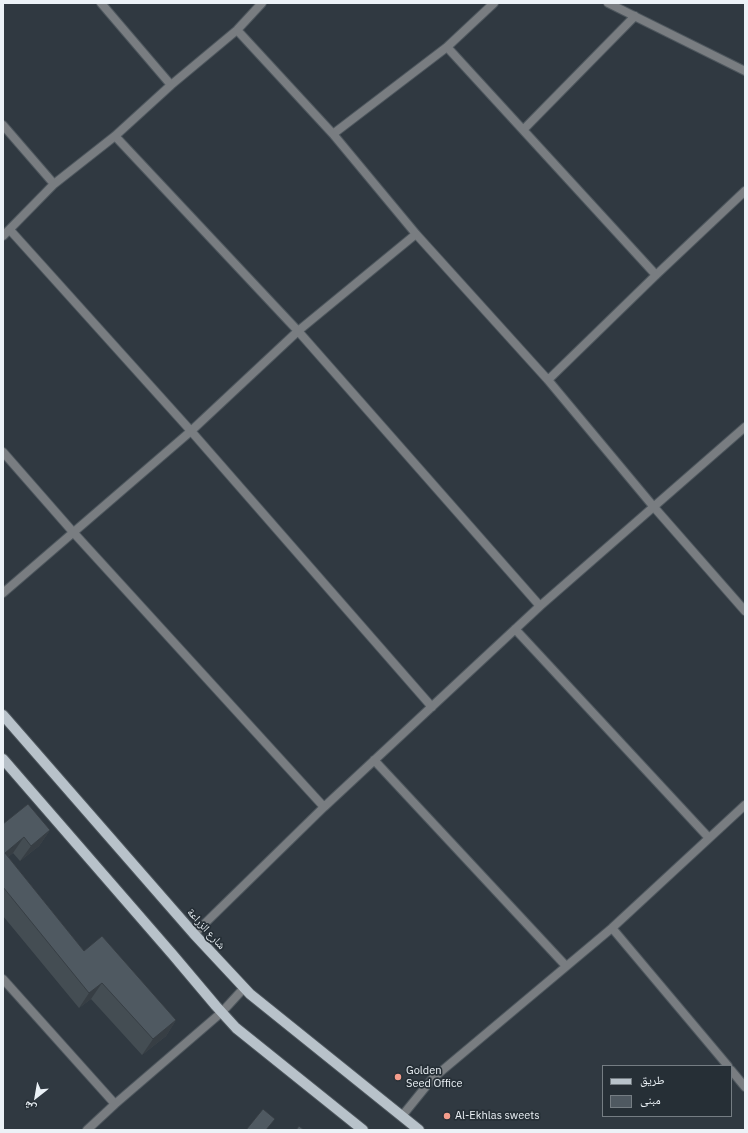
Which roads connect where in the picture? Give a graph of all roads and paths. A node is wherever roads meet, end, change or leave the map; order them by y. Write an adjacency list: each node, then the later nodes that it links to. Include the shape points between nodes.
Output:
1 (101, 3): 9 (street)
2 (262, 3): 6 (street)
3 (494, 3): 7 (street)
4 (608, 3): 5 (street)
5 (635, 16): 8 (street); 11 (street)
6 (237, 30): 9 (street); 12 (street)
7 (447, 47): 11 (street); 12 (street)
8 (745, 71)
9 (171, 85): 13 (street)
10 (3, 126): 14 (street)
11 (523, 130): 19 (street)
12 (333, 134): 17 (street)
13 (115, 136): 14 (street); 20 (street)
14 (54, 184): 16 (street)
15 (745, 191): 19 (street)
16 (10, 230): 18 (street); 23 (street)
17 (416, 234): 20 (street); 21 (street)
18 (3, 236)
19 (656, 275): 21 (street)
20 (298, 331): 23 (street); 28 (street)
21 (548, 380): 25 (street)
22 (745, 427): 25 (street)
23 (191, 431): 26 (street); 31 (street)
24 (3, 452): 26 (street)
25 (654, 506): 28 (street); 29 (street)
26 (73, 532): 27 (street); 36 (street)
27 (3, 593)
28 (540, 606): 30 (street)
29 (745, 611)
30 (515, 629): 31 (street); 37 (street)
31 (432, 707): 34 (street)
32 (3, 715): 39 (main road, شارع الزراعة)
33 (3, 760): 43 (main road)
34 (374, 760): 36 (street); 40 (street)
35 (745, 805): 37 (street)
36 (324, 807): 39 (street)
37 (709, 838): 38 (street)
38 (612, 928): 40 (street); 44 (street)
39 (194, 934): 42 (main road, شارع الزراعة)
40 (566, 966): 48 (street, via 432,1078)
41 (3, 979): 47 (street)
42 (244, 988): 43 (street); 48 (main road, شارع الزراعة)
43 (222, 1012): 47 (street); 50 (main road, via 236,1028)
44 (727, 1065)
45 (732, 1071): 46 (street)
46 (745, 1087)
47 (115, 1104): 49 (street)
48 (402, 1116): 51 (main road, شارع الزراعة)
49 (87, 1130)
50 (363, 1130)
51 (420, 1130)

